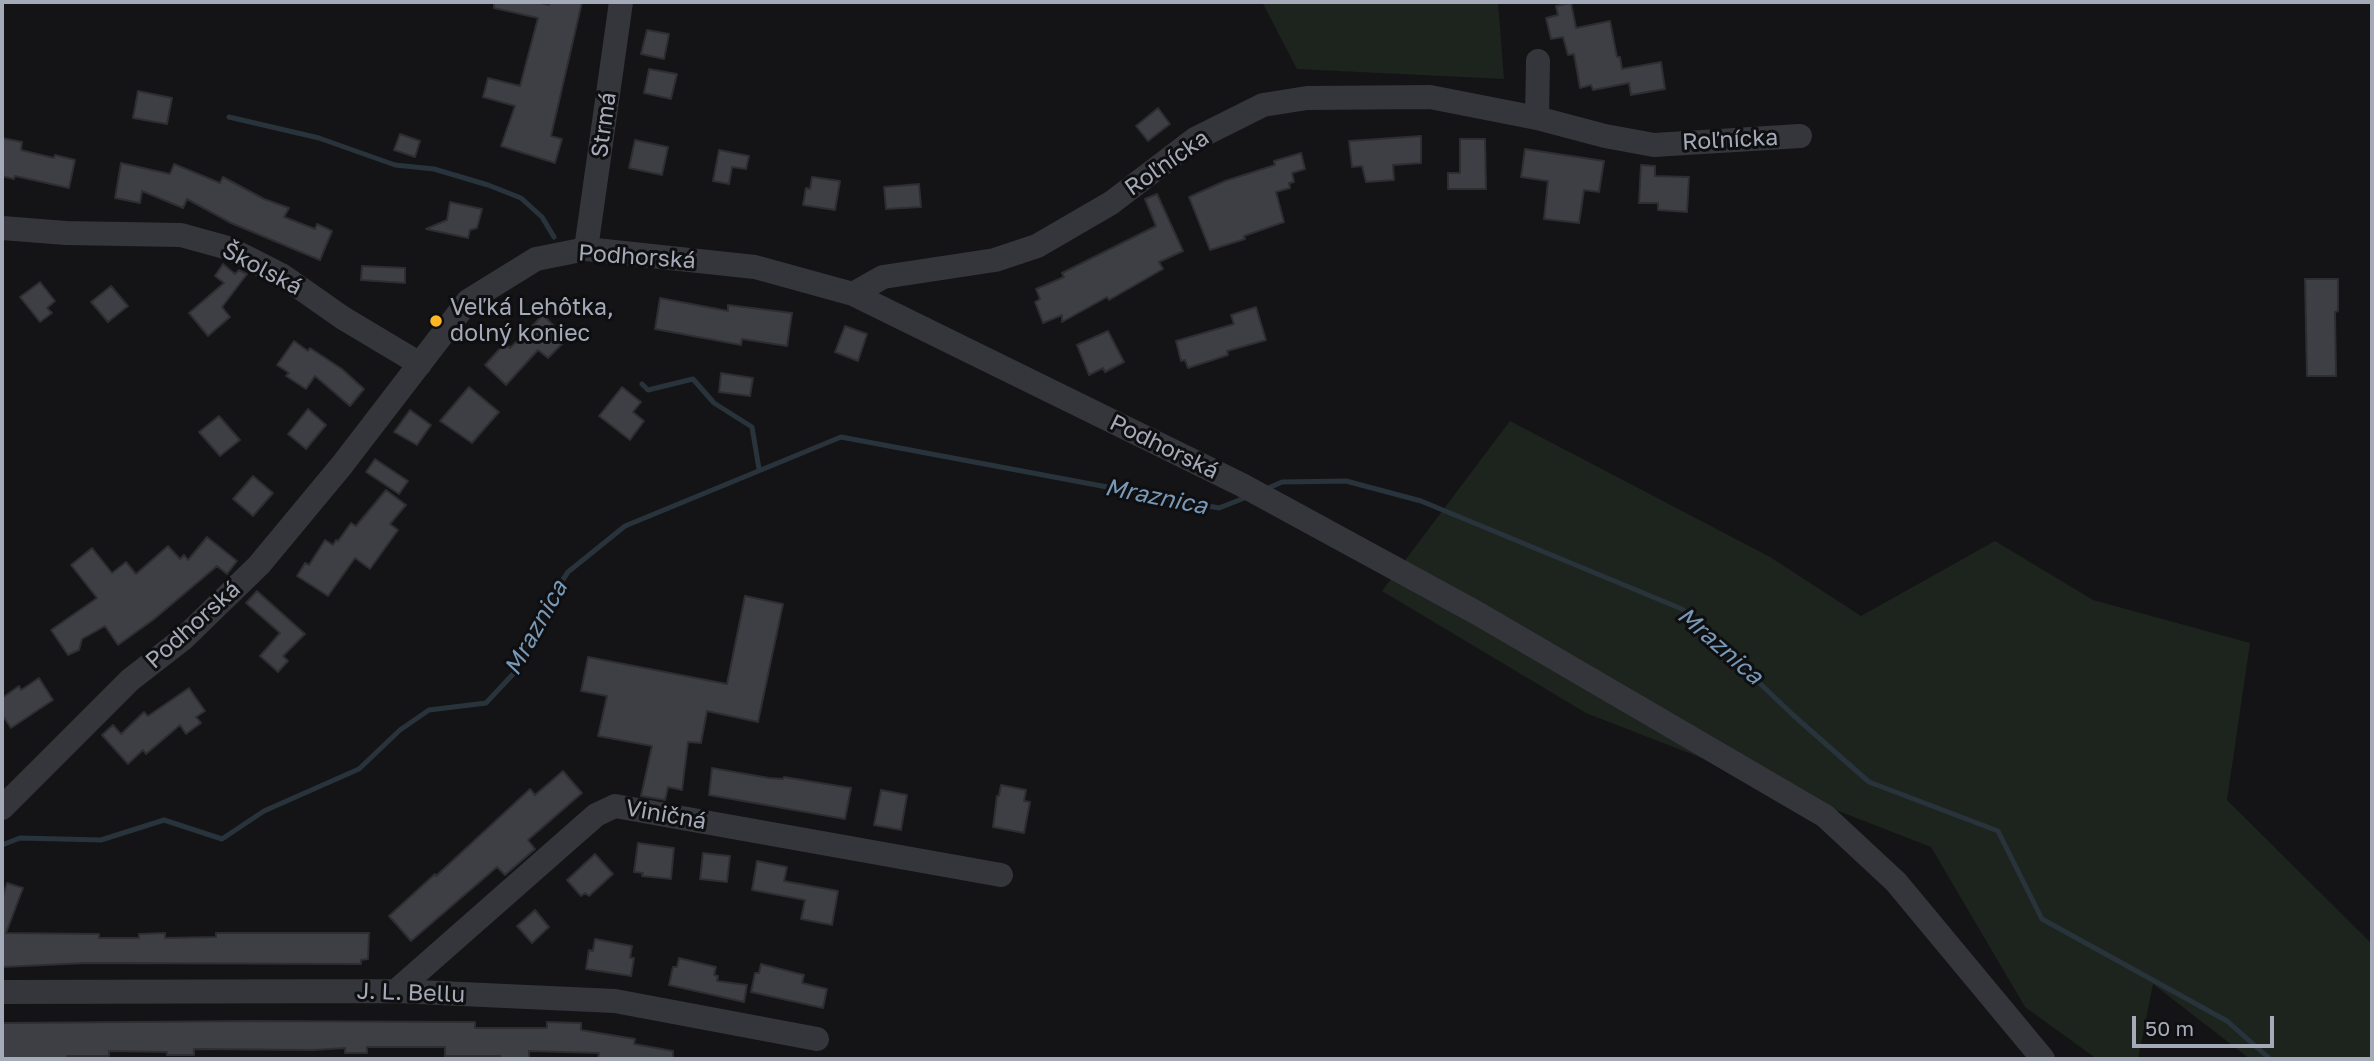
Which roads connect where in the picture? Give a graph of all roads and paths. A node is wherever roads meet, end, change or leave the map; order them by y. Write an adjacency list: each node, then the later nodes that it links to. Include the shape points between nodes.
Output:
1 (621, 2): 6 (street, Strmá)
2 (1538, 61): 3 (street)
3 (1537, 118): 4 (street, Roľnícka, via 1654,145); 7 (street, Roľnícka, via 1430,97 1307,98 1264,105 1195,139 1111,203 1037,246 995,260 883,277)
4 (1800, 136)
5 (2, 228): 8 (street, Školská, via 181,235 229,248 282,276)
6 (586, 249): 7 (street, Podhorská, via 755,267); 8 (street, Podhorská, via 536,259 468,301)
7 (853, 294): 14 (street, Podhorská, via 1242,485 1478,613 1825,816 1896,882)
8 (420, 365): 9 (street, Podhorská, via 259,565 184,638 101,707)
9 (2, 808)
10 (1001, 874): 11 (street, Viničná, via 615,806 596,815)
11 (396, 991): 12 (street, J. L. Bellu); 13 (street, J. L. Bellu, via 615,1001)
12 (2, 992)
13 (817, 1039)
14 (2043, 1059)

